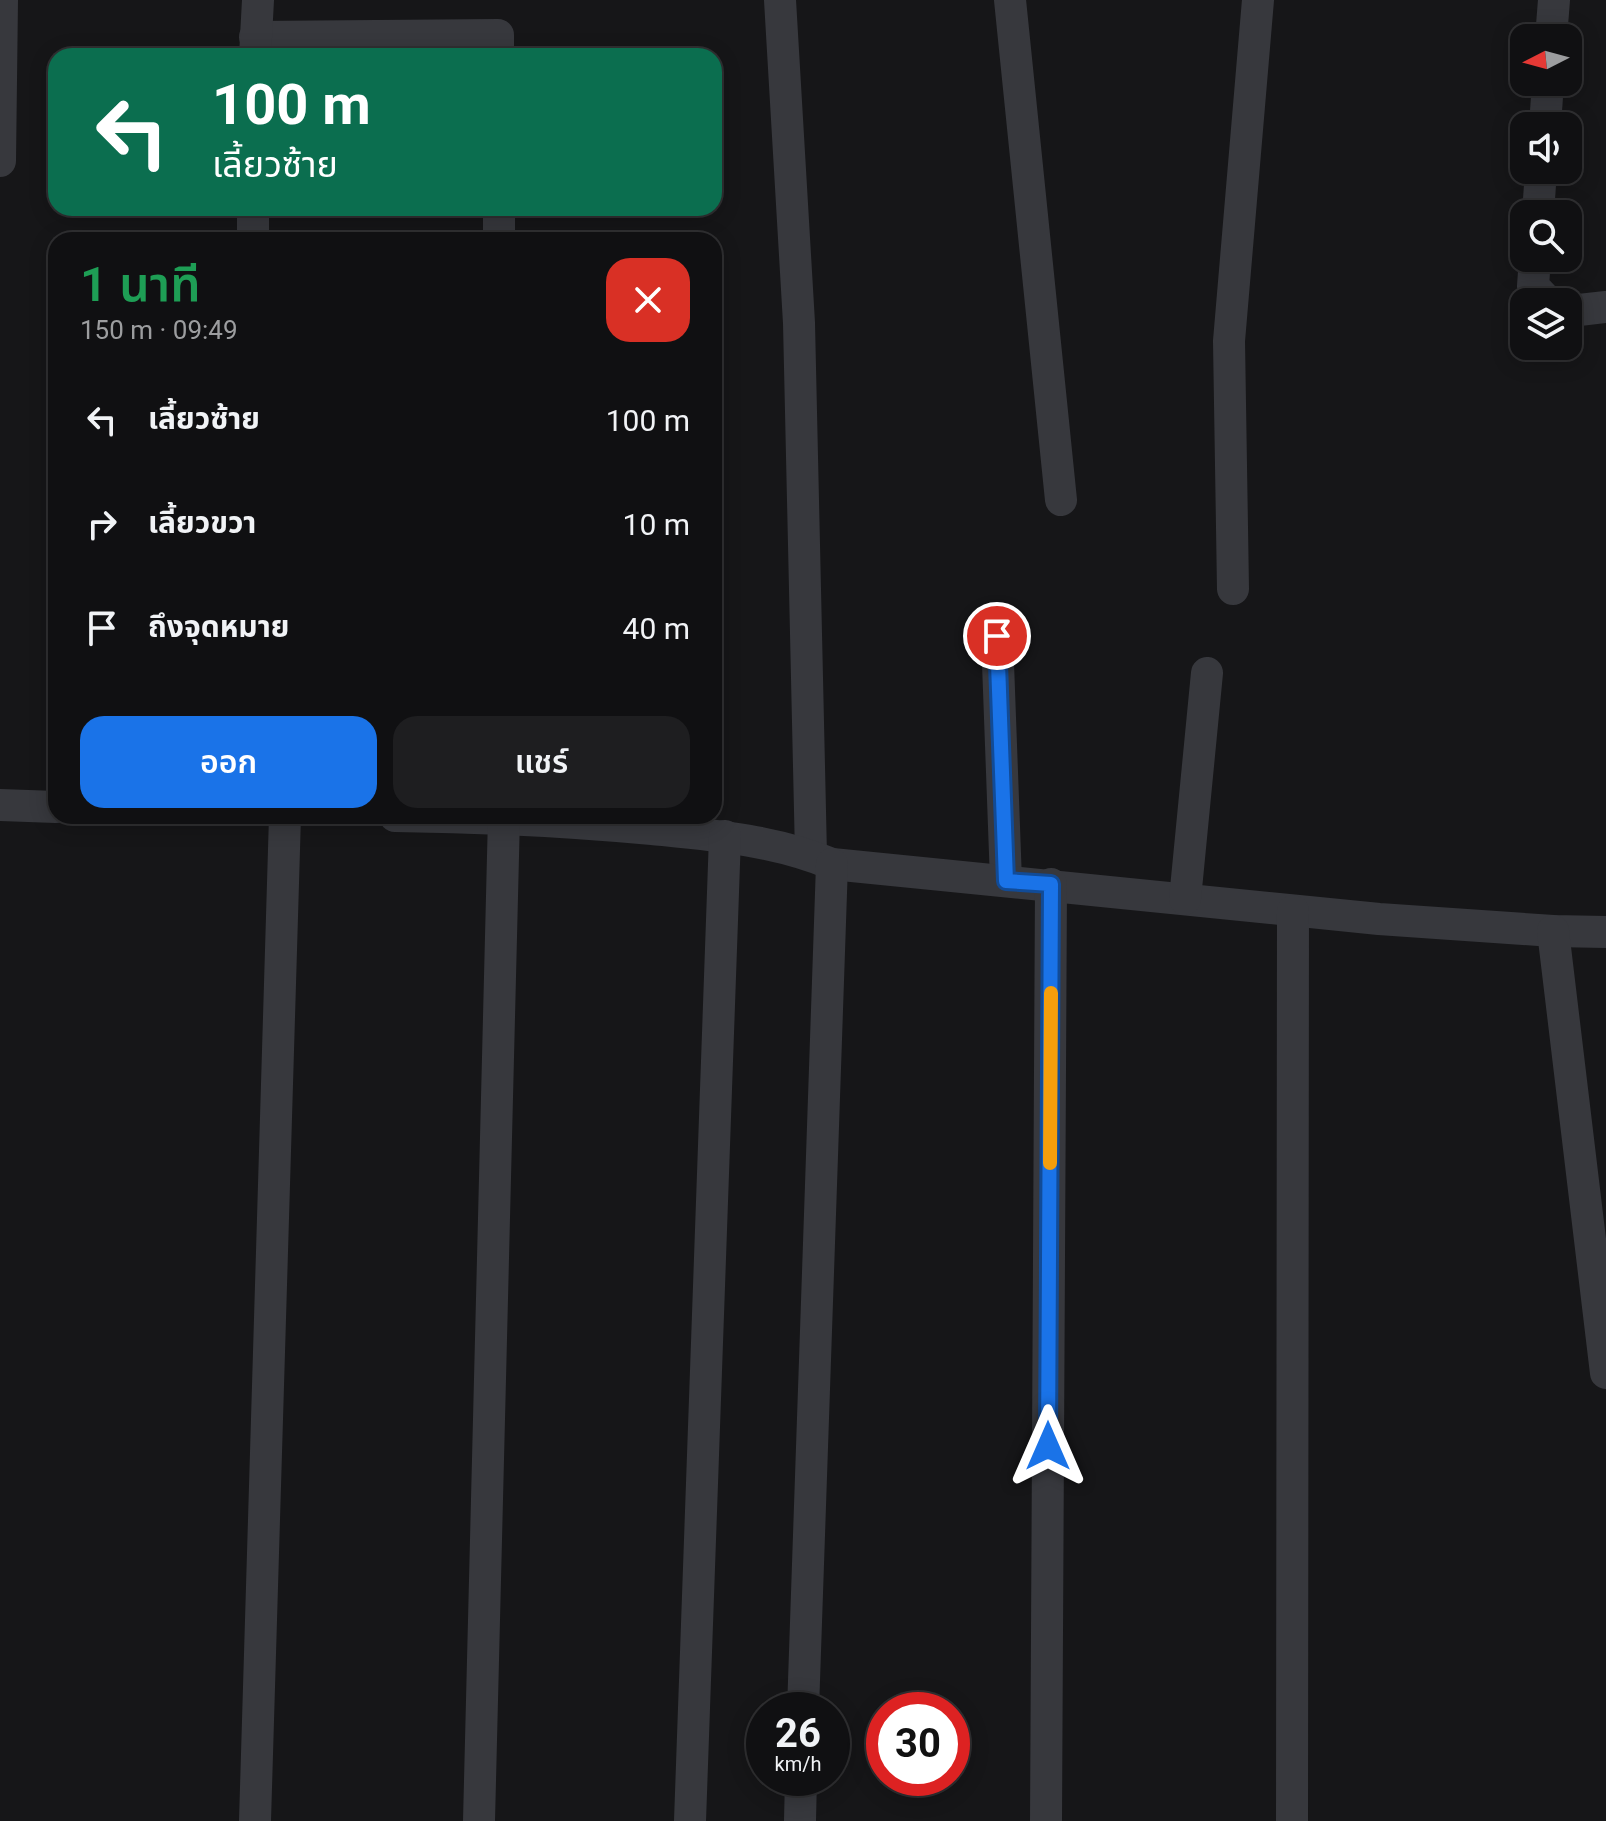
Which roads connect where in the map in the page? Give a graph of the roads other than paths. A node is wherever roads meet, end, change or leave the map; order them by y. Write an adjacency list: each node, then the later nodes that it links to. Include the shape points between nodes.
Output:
1 (2, 0): 10 (street)
2 (258, 0): 8 (street)
3 (780, 0): 23 (street)
4 (1010, 0): 13 (street)
5 (1258, 0): 14 (street, via 1229,341)
6 (1554, 0): 7 (street)
7 (1552, 24)
8 (255, 47): 9 (street, via 498,35)
9 (498, 48)
10 (0, 161)
11 (1606, 307): 12 (street)
12 (1582, 310)
13 (1061, 500)
14 (1233, 589)
15 (997, 636): 24 (street)
16 (1207, 673): 26 (street)
17 (0, 805): 18 (street)
18 (48, 807)
19 (285, 824): 33 (street)
20 (504, 824): 34 (street)
21 (592, 824): 22 (street)
22 (725, 836): 23 (street); 35 (street)
23 (821, 859): 24 (street); 31 (street)
24 (1006, 881): 25 (street)
25 (1051, 884): 26 (street); 37 (street)
26 (1185, 899): 27 (street)
27 (1293, 911): 28 (street); 38 (street)
28 (1553, 931): 29 (street); 30 (street)
29 (1606, 932)
30 (1606, 1373)
31 (803, 1692)
32 (801, 1796): 36 (street)
33 (255, 1821)
34 (479, 1821)
35 (690, 1821)
36 (800, 1821)
37 (1046, 1821)
38 (1292, 1821)

